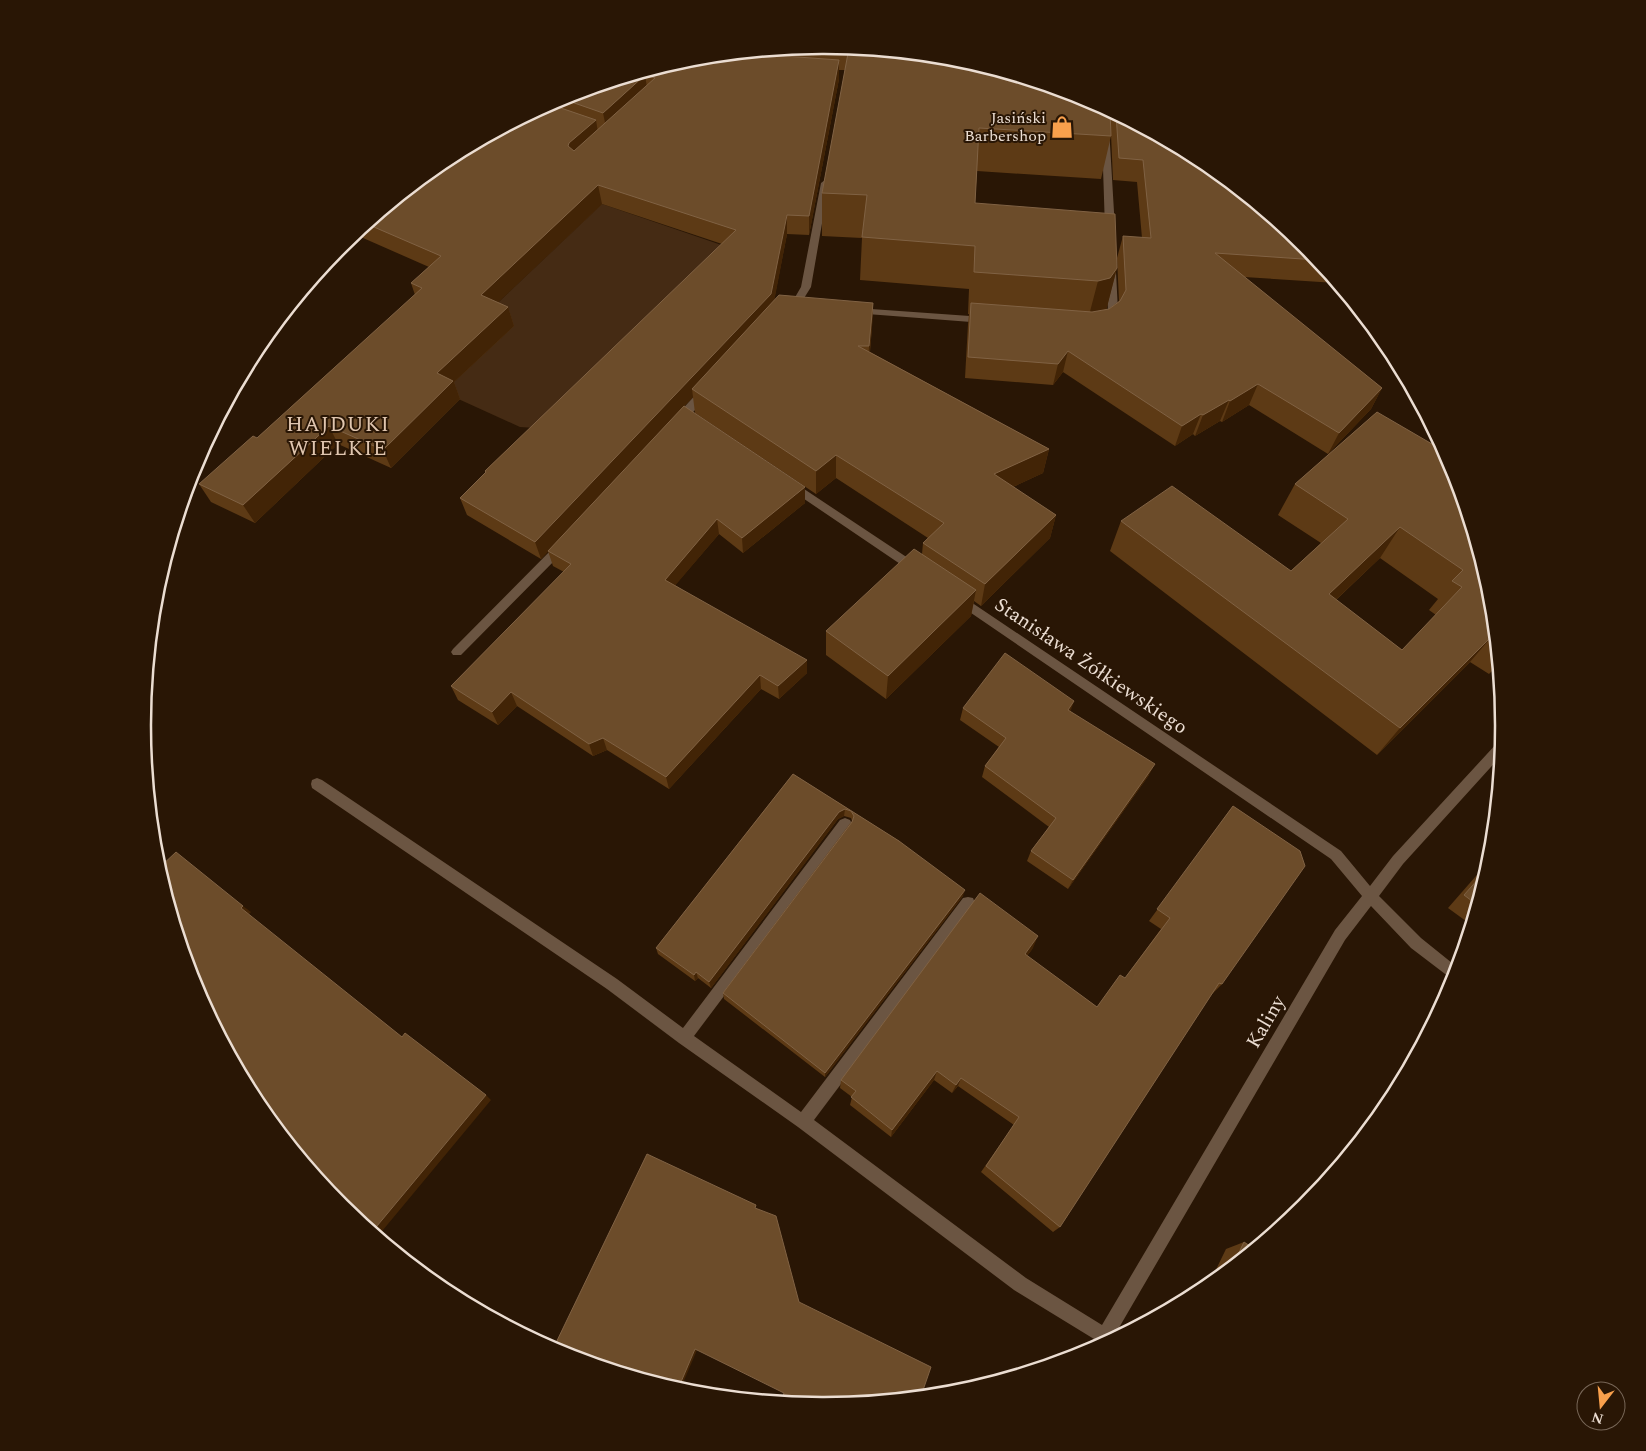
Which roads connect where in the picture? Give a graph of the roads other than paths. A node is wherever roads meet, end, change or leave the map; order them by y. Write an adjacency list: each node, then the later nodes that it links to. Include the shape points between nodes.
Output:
1 (1104, 116): 3 (street)
2 (827, 171): 6 (street, via 802,302)
3 (1110, 242)
4 (1111, 262): 8 (street, via 1113,310 1111,318)
5 (847, 310): 7 (street)
6 (780, 312)
7 (995, 321)
8 (1101, 326)
9 (712, 384): 10 (street, via 689,416)
10 (672, 428)
11 (784, 480): 13 (street)
12 (571, 536): 15 (street)
13 (924, 575)
14 (949, 592): 19 (street, Stanisława Żółkiewskiego, via 1336,854)
15 (457, 652)
16 (1494, 755): 19 (street, Kaliny, via 1398,860)
17 (317, 784): 22 (street, via 612,984)
18 (845, 824): 22 (street)
19 (1370, 896): 21 (street, Stanisława Żółkiewskiego, via 1416,943); 24 (street, Kaliny, via 1340,935)
20 (968, 903): 23 (street)
21 (1449, 969)
22 (684, 1038): 23 (street)
23 (803, 1122): 25 (street, via 1020,1284)
24 (1107, 1334)
25 (1098, 1338)

